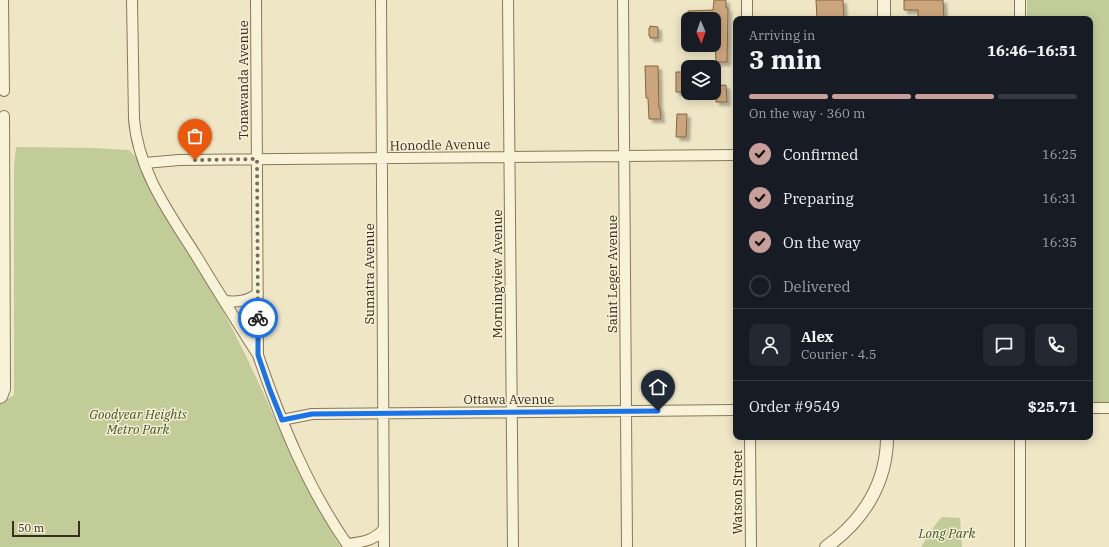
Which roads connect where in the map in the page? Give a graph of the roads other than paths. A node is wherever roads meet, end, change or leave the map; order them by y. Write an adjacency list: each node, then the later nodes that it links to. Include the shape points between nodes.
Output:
1 (3, 0): 13 (street)
2 (132, 0): 21 (street, via 135,133)
3 (256, 0): 19 (street, Tonawanda Avenue)
4 (381, 0): 18 (street, Sumatra Avenue)
5 (508, 0): 17 (street, Morningview Avenue)
6 (623, 0): 16 (street, Saint Leger Avenue)
7 (747, 0): 10 (street)
8 (884, 0): 11 (street)
9 (1020, 0): 12 (street)
10 (747, 16)
11 (884, 16)
12 (1020, 16)
13 (4, 91)
14 (4, 116): 20 (street)
15 (733, 155): 16 (street, Honodle Avenue)
16 (625, 156): 17 (street, Honodle Avenue); 30 (street, Saint Leger Avenue)
17 (510, 157): 18 (street, Honodle Avenue); 29 (street, Morningview Avenue)
18 (382, 158): 19 (street, Honodle Avenue); 31 (street, Sumatra Avenue)
19 (257, 159): 21 (street, Honodle Avenue); 22 (street, Tonawanda Avenue)
20 (2, 163): 25 (street)
21 (144, 163): 23 (street, via 159,196)
22 (258, 293): 23 (street, via 248,300); 24 (street, Tonawanda Avenue)
23 (224, 301): 24 (street)
24 (258, 355): 32 (street, Tonawanda Avenue)
25 (2, 393)
26 (1093, 408): 27 (street)
27 (1109, 408)
28 (733, 410): 30 (street, Ottawa Avenue)
29 (511, 412): 30 (street, Ottawa Avenue); 31 (street, Ottawa Avenue); 39 (street, Morningview Avenue)
30 (626, 412): 40 (street, Saint Leger Avenue)
31 (383, 413): 32 (street, Ottawa Avenue, via 312,414); 36 (street, Sumatra Avenue)
32 (282, 420): 37 (street, Tonawanda Avenue, via 316,495)
33 (750, 440): 41 (street, Watson Street)
34 (888, 440): 42 (street, via 884,468 869,503 848,529)
35 (1020, 440): 43 (street)
36 (384, 528): 37 (street, via 368,541); 38 (street, Sumatra Avenue)
37 (348, 546)
38 (384, 547)
39 (513, 547)
40 (627, 547)
41 (751, 547)
42 (826, 547)
43 (1020, 547)

